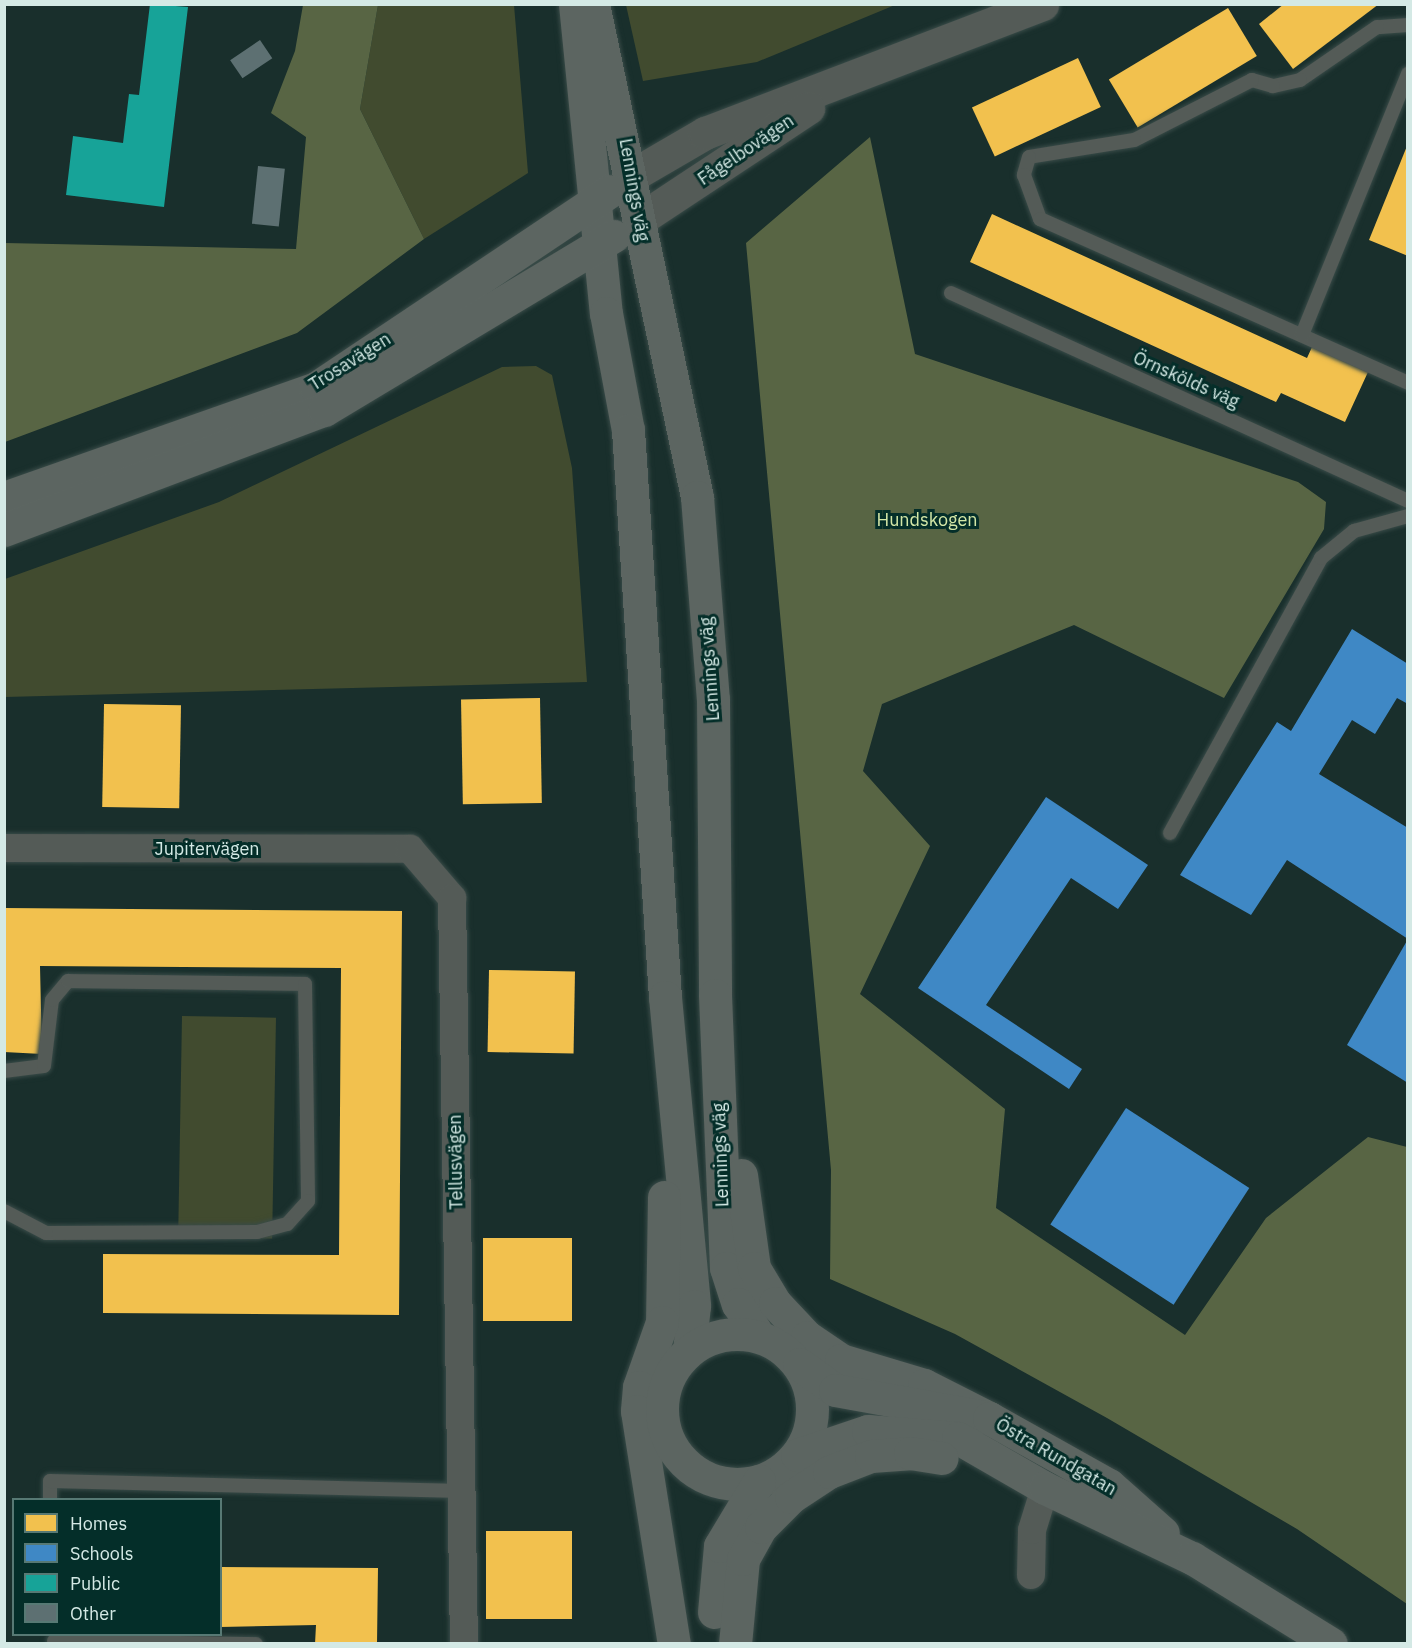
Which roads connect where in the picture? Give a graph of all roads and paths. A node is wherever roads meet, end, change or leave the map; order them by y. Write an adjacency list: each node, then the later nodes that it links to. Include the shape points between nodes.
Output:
1 (575, 4): 8 (main road)
2 (593, 4): 7 (main road, Lennings väg)
3 (1042, 4): 6 (street, Fågelbovägen)
4 (1407, 25): 12 (lane, via 1377,27 1300,80 1273,86 1252,80 1134,140 1029,157 1024,175 1040,219)
5 (1407, 74): 12 (lane)
6 (851, 78): 7 (street, Fågelbovägen, via 705,133); 9 (street, Fågelbovägen)
7 (631, 176): 8 (main road, Trosavägen); 9 (main road, Lennings väg)
8 (593, 202): 10 (main road); 14 (main road, Trosavägen, via 316,388)
9 (639, 220): 10 (main road, Trosavägen); 21 (main road, Lennings väg, via 697,497 713,699)
10 (598, 247): 17 (main road, Trosavägen, via 324,410); 22 (main road, via 628,430)
11 (951, 293): 15 (lane, Örnskölds väg)
12 (1302, 335): 13 (lane)
13 (1407, 383)
14 (4, 498)
15 (1407, 501)
16 (1407, 516): 18 (lane, via 1354,531 1321,558)
17 (4, 530)
18 (1170, 833)
19 (4, 848): 20 (street, Jupitervägen)
20 (410, 849): 33 (street, Tellusvägen, via 452,898)
21 (715, 994): 25 (main road, Lennings väg, via 726,1268 738,1304); 28 (main road, via 754,1268 775,1304 807,1337 841,1360 924,1385)
22 (665, 997): 26 (main road, via 694,1306); 40 (main road, via 662,1322 639,1387 638,1411)
23 (4, 1071): 24 (lane, via 44,1066 52,1000 68,981 305,984 308,1201 287,1224 256,1232 46,1233)
24 (4, 1211)
25 (759, 1336): 26 (main road, via 711,1338); 27 (main road)
26 (689, 1350): 29 (main road, via 663,1393)
27 (799, 1364): 28 (main road, Östra Rundgatan, via 835,1390); 30 (main road, via 813,1398 811,1429)
28 (989, 1418): 35 (main road, Östra Rundgatan, via 1109,1485)
29 (669, 1441): 31 (main road, via 682,1463 700,1474 719,1482); 41 (main road)
30 (797, 1455): 31 (main road); 32 (main road, Östra Rundgatan, via 868,1431 912,1431 958,1438)
31 (759, 1481): 42 (main road, via 720,1546)
32 (1045, 1488): 35 (main road, Östra Rundgatan); 36 (street, via 1032,1530); 43 (main road, via 971,1463 910,1453 871,1456 829,1472 791,1497 761,1527 742,1559)
33 (462, 1491): 34 (lane, via 50,1481); 39 (street, Tellusvägen)
34 (50, 1498)
35 (1192, 1558): 44 (main road, Östra Rundgatan)
36 (1031, 1575)
37 (54, 1640): 38 (lane)
38 (256, 1644)
39 (464, 1644)
40 (674, 1644)
41 (692, 1644)
42 (714, 1644)
43 (735, 1644)
44 (1331, 1644)

